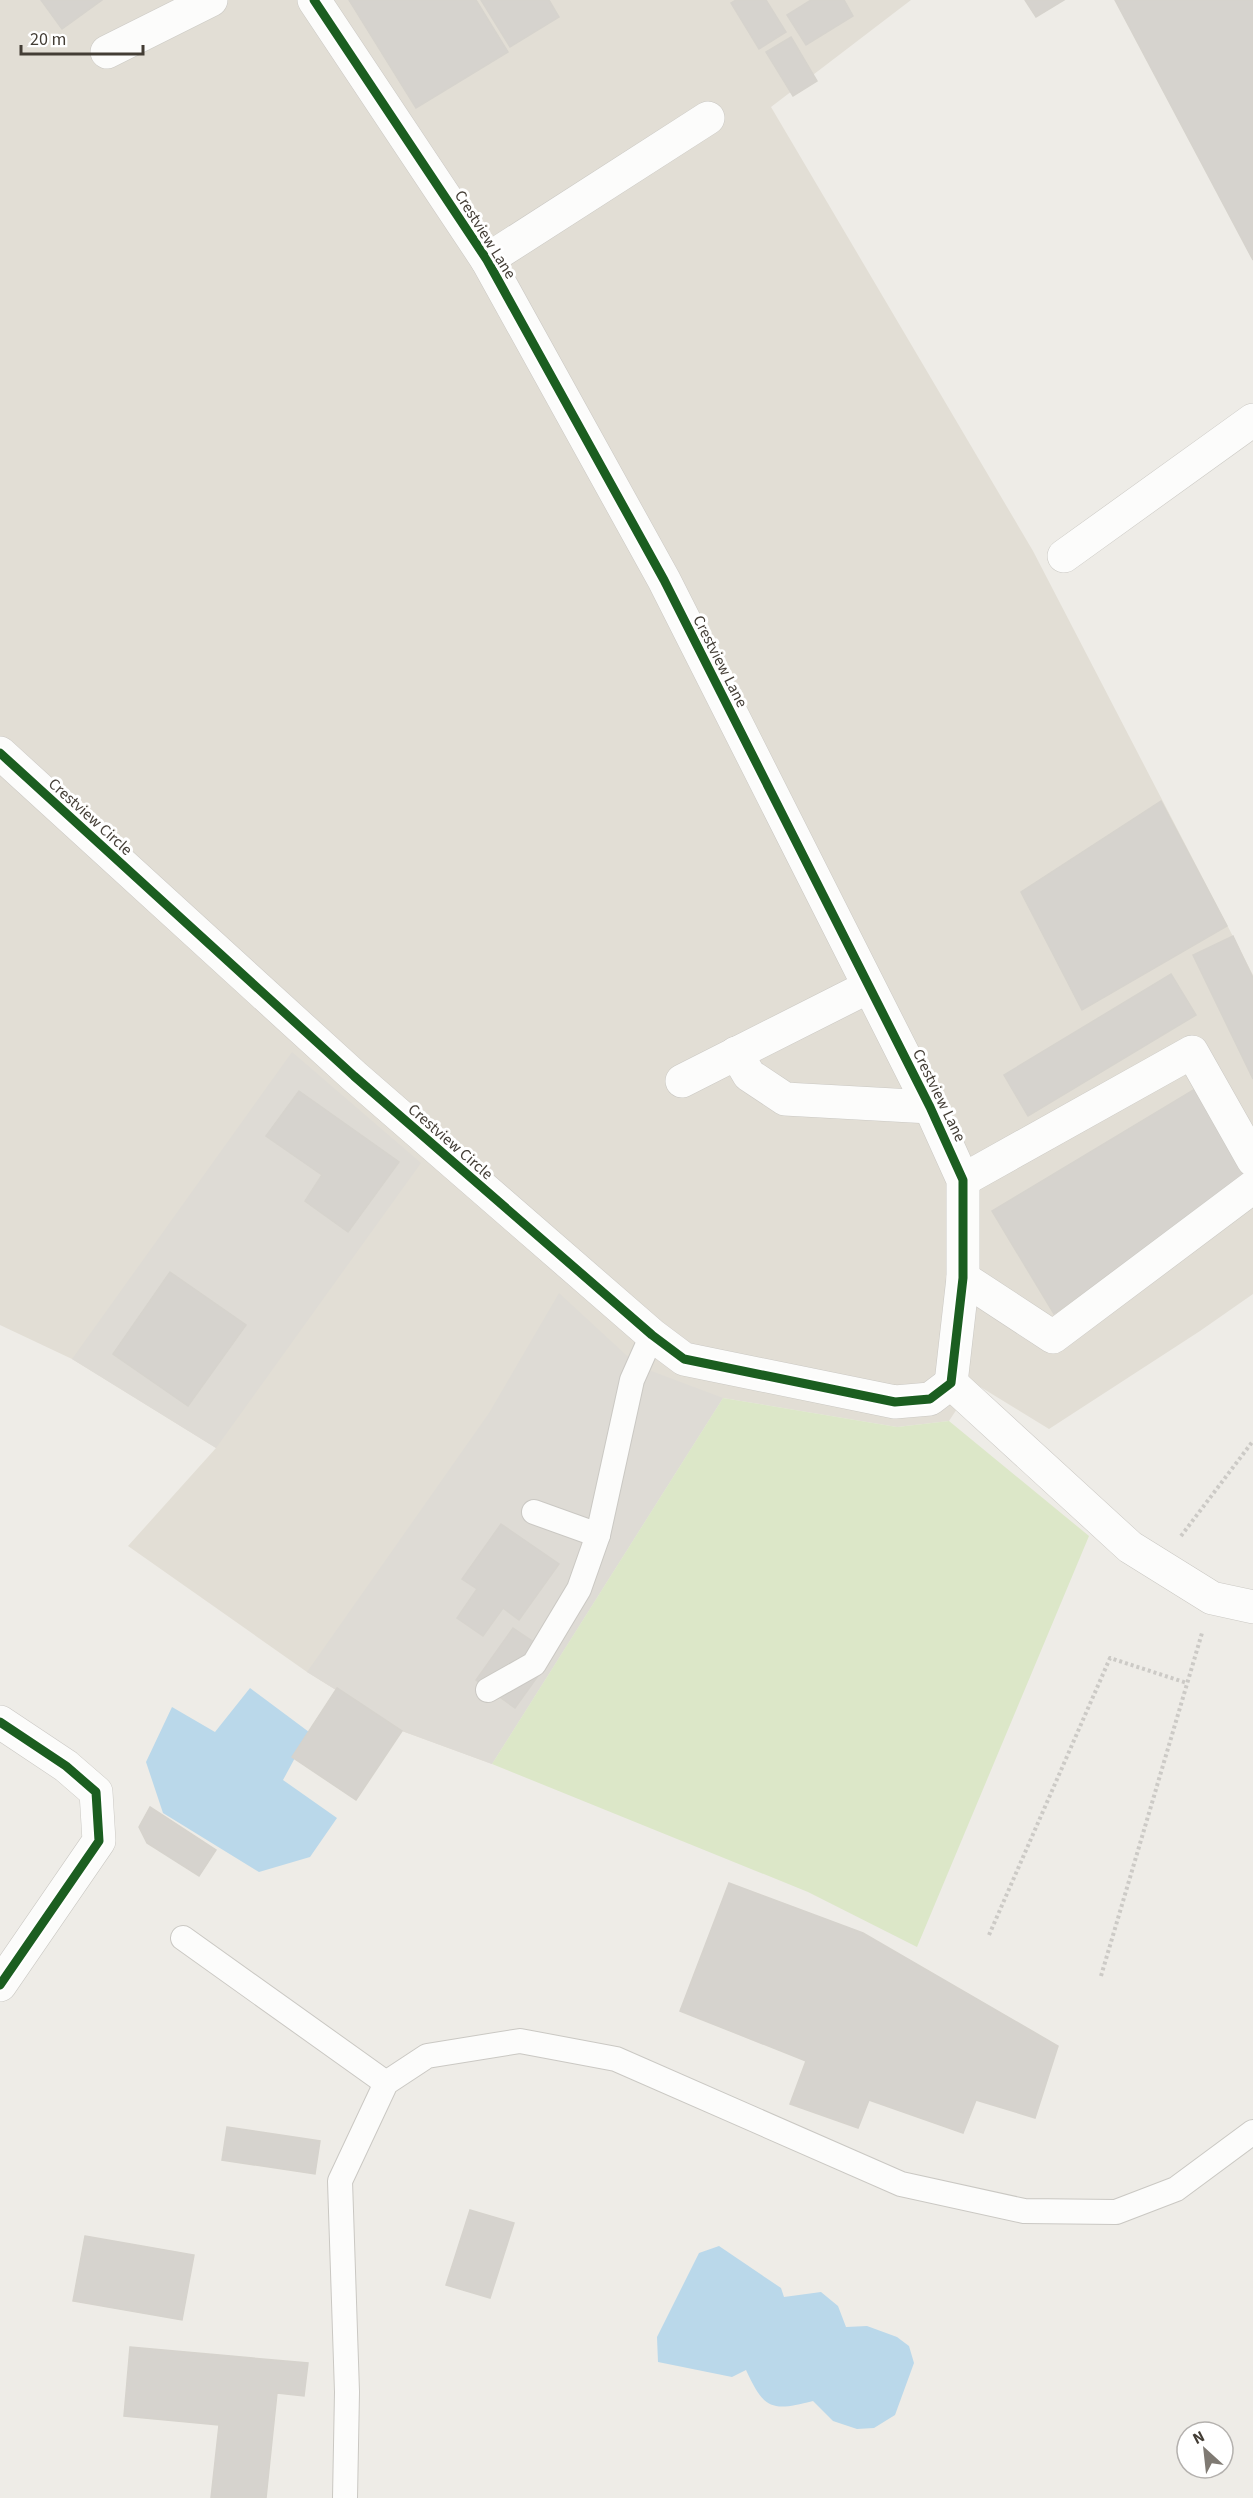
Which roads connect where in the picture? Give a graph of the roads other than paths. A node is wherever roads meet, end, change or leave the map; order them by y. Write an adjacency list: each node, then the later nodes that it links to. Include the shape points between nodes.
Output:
1 (211, 0): 3 (street)
2 (314, 0): 5 (street, Crestview Lane)
3 (107, 52)
4 (708, 118): 5 (street)
5 (487, 260): 9 (street, Crestview Lane, via 664,580)
6 (1253, 420): 7 (street)
7 (1064, 555)
8 (0, 753): 17 (street, Crestview Circle, via 354,1076)
9 (868, 987): 10 (street); 12 (street, Crestview Lane)
10 (736, 1053): 11 (street); 12 (street, via 749,1075 785,1099)
11 (682, 1081)
12 (930, 1107): 14 (street, Crestview Lane)
13 (1253, 1160): 14 (street, via 1192,1052)
14 (963, 1180): 16 (street, Crestview Lane)
15 (1253, 1187): 16 (street, via 1053,1337)
16 (963, 1278): 18 (street, Crestview Lane)
17 (652, 1335): 18 (street, Crestview Circle, via 684,1359 895,1402 930,1399); 20 (lane, via 632,1380)
18 (951, 1383): 21 (street, via 1130,1547 1212,1598)
19 (534, 1512): 20 (lane)
20 (597, 1535): 22 (lane, via 579,1589 534,1664)
21 (1253, 1607)
22 (488, 1690)
23 (0, 1722): 25 (street, via 66,1766 96,1792 99,1841)
24 (183, 1938): 26 (lane)
25 (0, 1985)
26 (386, 2083): 27 (lane, via 427,2056 520,2041 616,2059 901,2184 1024,2211 1116,2212 1176,2189); 28 (lane, via 340,2181 347,2392)
27 (1253, 2132)
28 (345, 2498)

